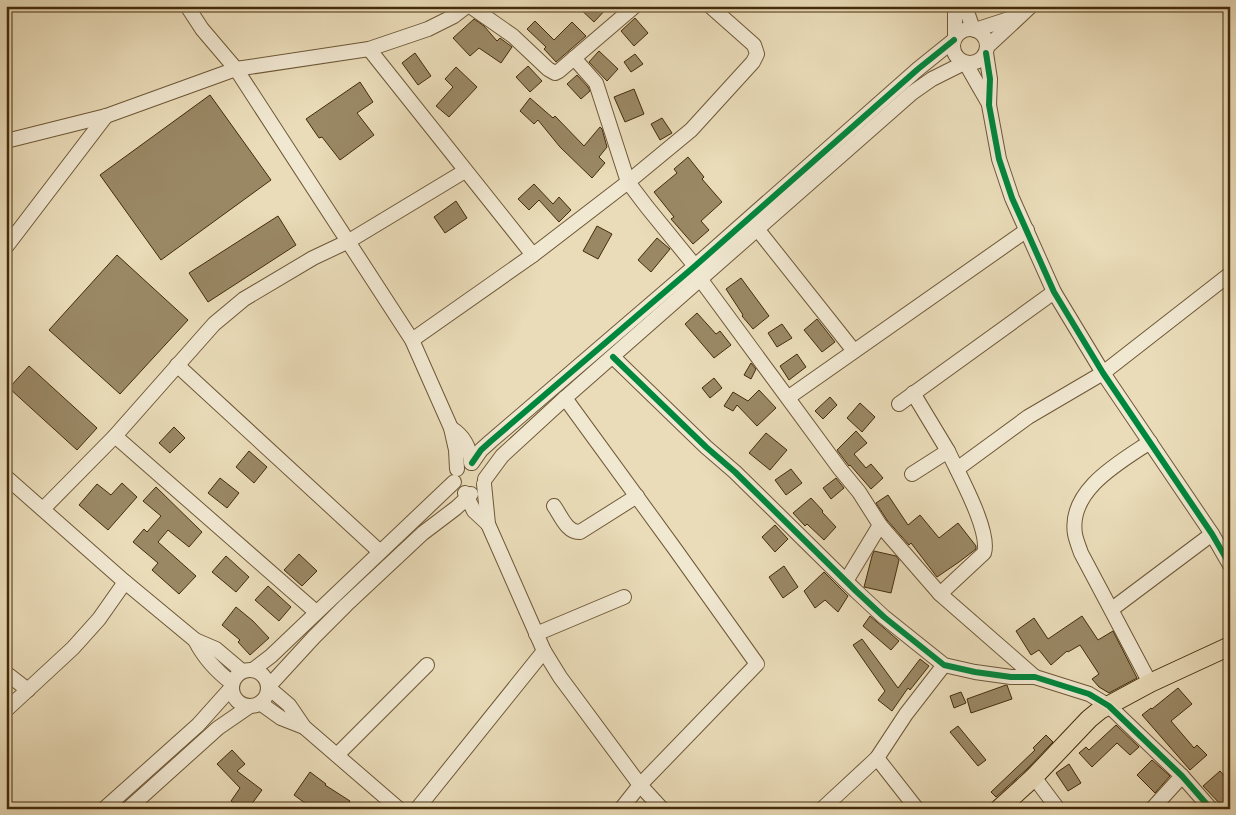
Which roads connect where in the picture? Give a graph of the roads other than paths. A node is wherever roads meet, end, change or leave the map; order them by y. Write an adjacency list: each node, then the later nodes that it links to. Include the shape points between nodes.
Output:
1 (187, 6): 14 (street)
2 (469, 6): 10 (street, via 428,29); 12 (street, via 513,36 554,73)
3 (635, 6): 12 (street)
4 (710, 6): 19 (street, via 754,45 756,58 691,130)
5 (955, 6): 9 (street)
6 (964, 6): 8 (street)
7 (1026, 11): 8 (street); 11 (street)
8 (974, 29): 9 (street, via 963,30); 11 (street, via 984,36)
9 (954, 39): 13 (street, via 953,51); 25 (street)
10 (369, 49): 14 (street); 18 (street)
11 (987, 50): 13 (street, via 978,62); 15 (street)
12 (574, 58): 19 (street, via 596,83)
13 (965, 63): 15 (street); 20 (street, via 932,79 912,94)
14 (236, 69): 16 (street); 22 (street)
15 (989, 105): 21 (street, via 1005,178)
16 (106, 116): 17 (street); 23 (street)
17 (6, 141)
18 (465, 172): 22 (street); 24 (street)
19 (628, 182): 24 (street); 25 (street)
20 (758, 230): 27 (street); 30 (street)
21 (1027, 230): 28 (street); 30 (street)
22 (349, 241): 29 (street); 32 (street, via 313,258 244,299 214,324)
23 (6, 247)
24 (533, 255): 29 (street)
25 (695, 266): 40 (street)
26 (1230, 274): 33 (street)
27 (701, 280): 31 (street); 35 (street)
28 (1054, 292): 33 (street); 34 (street)
29 (412, 340): 38 (street)
30 (854, 351): 35 (street)
31 (613, 356): 36 (street); 59 (street)
32 (177, 365): 39 (street); 57 (street)
33 (1103, 373): 42 (street); 45 (street, via 1028,417)
34 (914, 393): 37 (street); 43 (street)
35 (789, 397): 55 (street)
36 (565, 398): 49 (street, via 502,456); 51 (street)
37 (900, 404)
38 (451, 428): 41 (street); 47 (street, via 456,450)
39 (116, 436): 53 (street); 64 (street)
40 (491, 441): 41 (street); 44 (street)
41 (466, 442): 44 (street)
42 (1150, 442): 56 (street); 63 (street, via 1091,486 1074,524 1081,553)
43 (948, 451): 45 (street); 46 (street)
44 (471, 463): 47 (street, via 463,464); 49 (street, via 482,468)
45 (956, 469): 61 (street, via 980,520 986,547 979,559)
46 (912, 474)
47 (456, 475): 50 (street, via 458,489); 57 (street)
48 (6, 477): 53 (street)
49 (485, 481): 50 (street, via 476,492); 54 (street)
50 (467, 495): 54 (street, via 474,511); 76 (street, via 374,578)
51 (637, 496): 52 (street, via 580,532 569,528); 86 (street, via 757,664)
52 (554, 506)
53 (43, 509): 60 (street)
54 (488, 524): 65 (street)
55 (880, 525): 59 (street); 61 (street)
56 (1212, 534): 58 (street); 63 (street)
57 (380, 551): 64 (street)
58 (1230, 565)
59 (846, 581): 70 (street, via 884,618)
60 (125, 582): 66 (street); 77 (street, via 73,648)
61 (940, 594): 73 (street)
62 (624, 597): 65 (street)
63 (1112, 609): 74 (street)
64 (316, 612): 71 (street, via 271,656)
65 (536, 634): 68 (street)
66 (195, 640): 71 (street, via 216,649); 75 (street, via 210,664)
67 (1230, 646): 74 (main road)
68 (544, 651): 86 (street); 90 (street)
69 (427, 665): 82 (street)
70 (944, 665): 73 (street, via 1011,677); 83 (street)
71 (248, 670): 75 (street, via 238,674); 76 (street, via 264,675)
72 (6, 673): 77 (street)
73 (1035, 677): 79 (street, via 1089,694)
74 (1150, 683): 79 (main road)
75 (232, 685): 78 (street, via 232,692 240,704); 88 (street, via 198,725)
76 (269, 687): 78 (street, via 266,697); 81 (street, via 289,705)
77 (28, 690): 80 (street)
78 (255, 705): 81 (street); 87 (street, via 218,728)
79 (1109, 706): 84 (street); 85 (main road, via 1089,719)
80 (6, 710)
81 (304, 727): 82 (street)
82 (337, 755): 89 (street)
83 (877, 758): 93 (street); 94 (street)
84 (1182, 776): 97 (street); 98 (street)
85 (1034, 777): 95 (main road); 96 (street)
86 (640, 785): 91 (street); 92 (street)
87 (134, 807)
88 (104, 809)
89 (399, 809)
90 (417, 809)
91 (621, 809)
92 (662, 809)
93 (822, 809)
94 (917, 809)
95 (999, 809)
96 (1058, 809)
97 (1152, 809)
98 (1212, 809)

